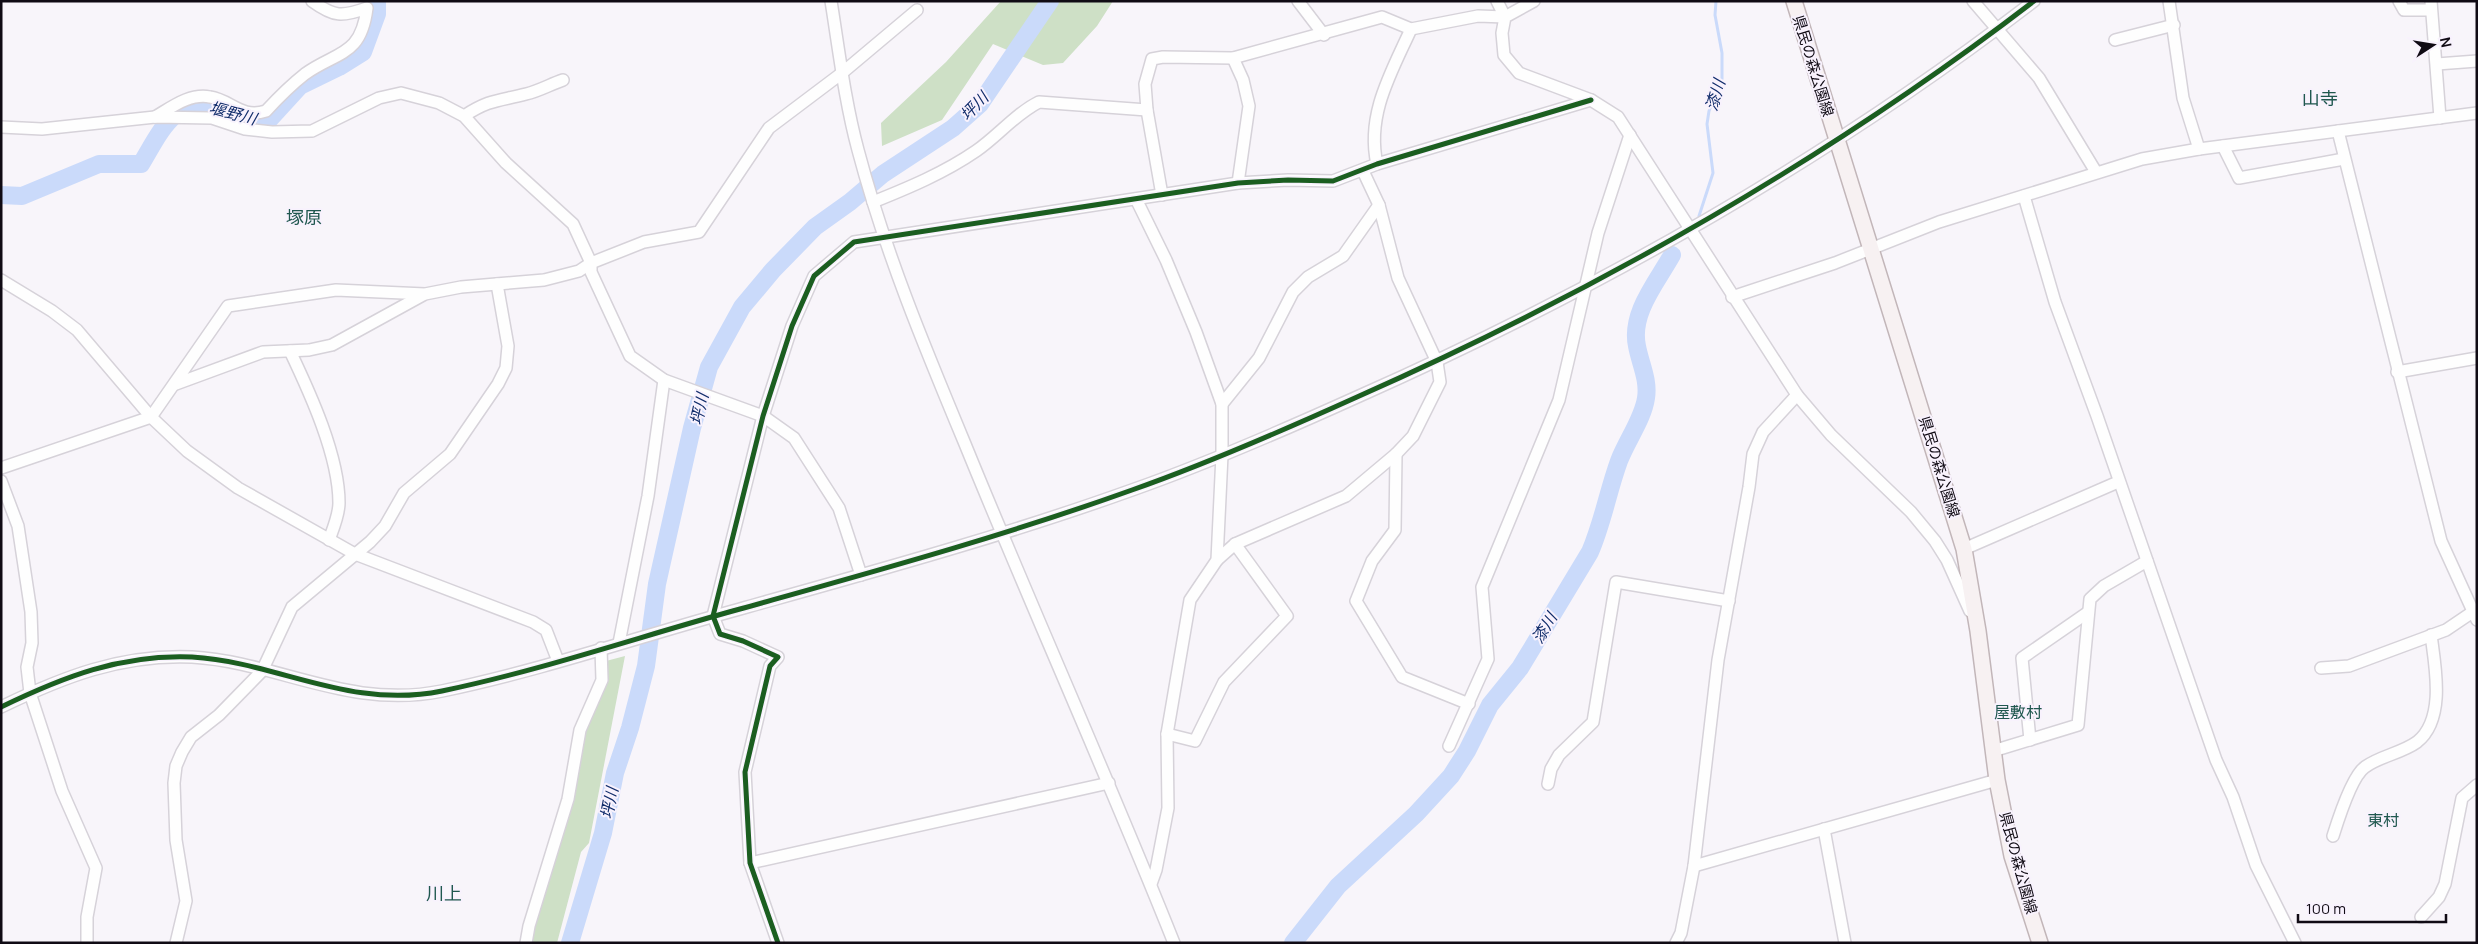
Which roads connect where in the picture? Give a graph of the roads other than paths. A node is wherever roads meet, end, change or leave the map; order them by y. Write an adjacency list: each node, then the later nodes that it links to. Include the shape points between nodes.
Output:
1 (312, 1): 24 (street, via 326,12 340,15 367,8 365,24 350,47 337,58 307,73 266,111 249,113)
2 (831, 1): 22 (street)
3 (1298, 1): 17 (street)
4 (1497, 1): 13 (street)
5 (1534, 1): 13 (street)
6 (1794, 1): 35 (main road, 県民の森公園線)
7 (1973, 1): 16 (street)
8 (2034, 1): 16 (street)
9 (2169, 1): 14 (street)
10 (2399, 1): 11 (street, via 2404,10)
11 (2431, 6): 21 (street)
12 (917, 10): 22 (street)
13 (1506, 17): 15 (street, via 1478,16); 25 (street, via 1502,34 1504,54 1519,73)
14 (2174, 25): 18 (street); 37 (street, via 2183,98)
15 (1411, 30): 17 (street, via 1382,17); 39 (street, via 1379,101 1373,148)
16 (1996, 30): 35 (street); 41 (street, via 2039,78)
17 (1324, 35): 19 (street)
18 (2115, 40)
19 (1232, 58): 26 (street, via 1152,60 1145,84); 42 (street, via 1243,80 1249,106)
20 (2477, 61): 21 (street)
21 (2437, 64): 30 (street)
22 (842, 73): 46 (street); 51 (street, via 769,128 699,232 644,242)
23 (563, 80): 28 (street, via 527,94 497,99)
24 (213, 98): 29 (street, via 187,99); 31 (street)
25 (1591, 100): 34 (street, via 1618,117); 39 (street)
26 (1147, 110): 43 (street); 46 (street, via 1039,102 1026,108 976,151 921,183)
27 (2477, 113): 30 (street)
28 (464, 116): 31 (street, via 439,102 401,93 379,98 312,131 272,132 245,128); 51 (street, via 506,163 573,224)
29 (157, 117): 31 (street); 32 (street, via 42,129)
30 (2440, 118): 33 (street)
31 (223, 120)
32 (1, 127)
33 (2338, 131): 36 (street); 38 (street)
34 (1630, 135): 48 (street); 54 (street, via 1598,233)
35 (1835, 141): 48 (street); 50 (main road, 県民の森公園線)
36 (2223, 146): 37 (street); 38 (street, via 2239,178)
37 (2199, 149): 41 (street, via 2142,159)
38 (2344, 159): 60 (street)
39 (1377, 164): 40 (street)
40 (1364, 171): 42 (street, via 1333,181); 47 (street)
41 (2096, 172): 44 (street)
42 (1238, 183): 43 (street)
43 (1162, 195): 45 (street)
44 (2024, 196): 50 (street, via 1939,222); 71 (street, via 2055,302)
45 (1136, 199): 49 (street); 64 (street, via 1166,260)
46 (873, 202): 49 (street)
47 (1379, 205): 59 (street, via 1398,278); 64 (street, via 1343,256 1308,277 1293,292 1259,358)
48 (1688, 229): 54 (street); 56 (street)
49 (883, 237): 65 (street, via 854,242 814,276 792,326); 72 (street)
50 (1870, 248): 56 (street); 75 (main road, 県民の森公園線)
51 (591, 263): 53 (street, via 579,271 544,280); 61 (street, via 591,272 630,356)
52 (1, 280): 66 (street, via 77,330)
53 (497, 284): 55 (street); 76 (street, via 508,346 506,368 498,384 450,454 404,493 385,526)
54 (1585, 286): 59 (street); 92 (street, via 1559,400 1482,587 1488,659)
55 (425, 294): 57 (street, via 332,345); 62 (street, via 336,290 228,306)
56 (1732, 297): 63 (street)
57 (290, 351): 62 (street, via 263,352); 73 (street, via 321,425 338,486 339,505)
58 (2477, 358): 60 (street)
59 (1437, 362): 67 (street); 68 (street, via 1440,382 1413,436)
60 (2397, 372): 82 (street, via 2440,541)
61 (664, 380): 65 (street); 86 (street, via 648,496)
62 (176, 384): 66 (street)
63 (1797, 395): 80 (street, via 1763,432 1752,454); 84 (street, via 1831,435 1912,512 1935,541 1947,560)
64 (1222, 404): 67 (street)
65 (763, 416): 79 (street, via 794,438 840,508); 83 (street)
66 (152, 417): 69 (street); 73 (street, via 187,451 238,488)
67 (1222, 454): 72 (street, via 1133,490); 77 (street)
68 (1396, 454): 74 (street, via 1346,496); 92 (street, via 1395,530 1372,561 1356,601 1402,677)
69 (1, 468)
70 (1, 481): 91 (street, via 18,526 31,612 32,643 27,667)
71 (2118, 482): 75 (street); 78 (street)
72 (1001, 532): 79 (street); 99 (street)
73 (329, 540): 76 (street)
74 (1235, 544): 77 (street); 94 (street, via 1287,616 1224,682 1195,741)
75 (1964, 550): 84 (main road, 県民の森公園線)
76 (355, 554): 88 (street, via 534,622 546,630); 90 (street, via 292,607)
77 (1217, 560): 94 (street, via 1190,600)
78 (2147, 561): 81 (street, via 2104,586 2090,599); 116 (street, via 2256,865)
79 (861, 575): 83 (street)
80 (1729, 601): 100 (street, via 1616,582 1593,722 1559,755 1551,769); 105 (street, via 1718,660)
81 (2087, 613): 95 (street, via 2022,658); 95 (street, via 2078,725)
82 (2475, 614): 85 (street)
83 (713, 616): 86 (street); 104 (street, via 720,634 778,657 770,666 745,772)
84 (1978, 631): 97 (main road, 県民の森公園線)
85 (2431, 635): 89 (street, via 2349,666); 103 (street, via 2438,694 2430,726 2418,742 2364,767 2344,803)
86 (619, 643): 87 (street)
87 (600, 648): 88 (street); 110 (street, via 602,680 580,730 568,799)
88 (558, 660): 90 (street, via 436,692 389,695 346,692)
89 (2322, 668)
90 (262, 671): 91 (street, via 193,657 145,659 91,668); 109 (street, via 219,716 191,737 176,766 176,840 186,901)
91 (30, 693): 93 (street); 108 (street, via 62,791 96,868 87,917)
92 (1470, 704): 96 (street)
93 (1, 707)
94 (1167, 734): 106 (street, via 1168,808)
95 (2030, 740): 97 (street)
96 (1449, 746)
97 (1993, 750): 98 (main road, 県民の森公園線)
98 (1997, 780): 102 (street); 115 (main road, 県民の森公園線, via 2012,856)
99 (1109, 783): 104 (street); 106 (street)
100 (1548, 784)
101 (2477, 785): 107 (street, via 2462,798 2445,884)
102 (1824, 829): 105 (street); 114 (street)
103 (2333, 836)
104 (750, 863): 111 (street)
105 (1694, 866): 113 (street, via 1681,933)
106 (1151, 884): 112 (street)
107 (2421, 917)
108 (87, 943)
109 (176, 943)
110 (526, 943)
111 (778, 943)
112 (1174, 943)
113 (1676, 943)
114 (1845, 943)
115 (2040, 943)
116 (2295, 943)

